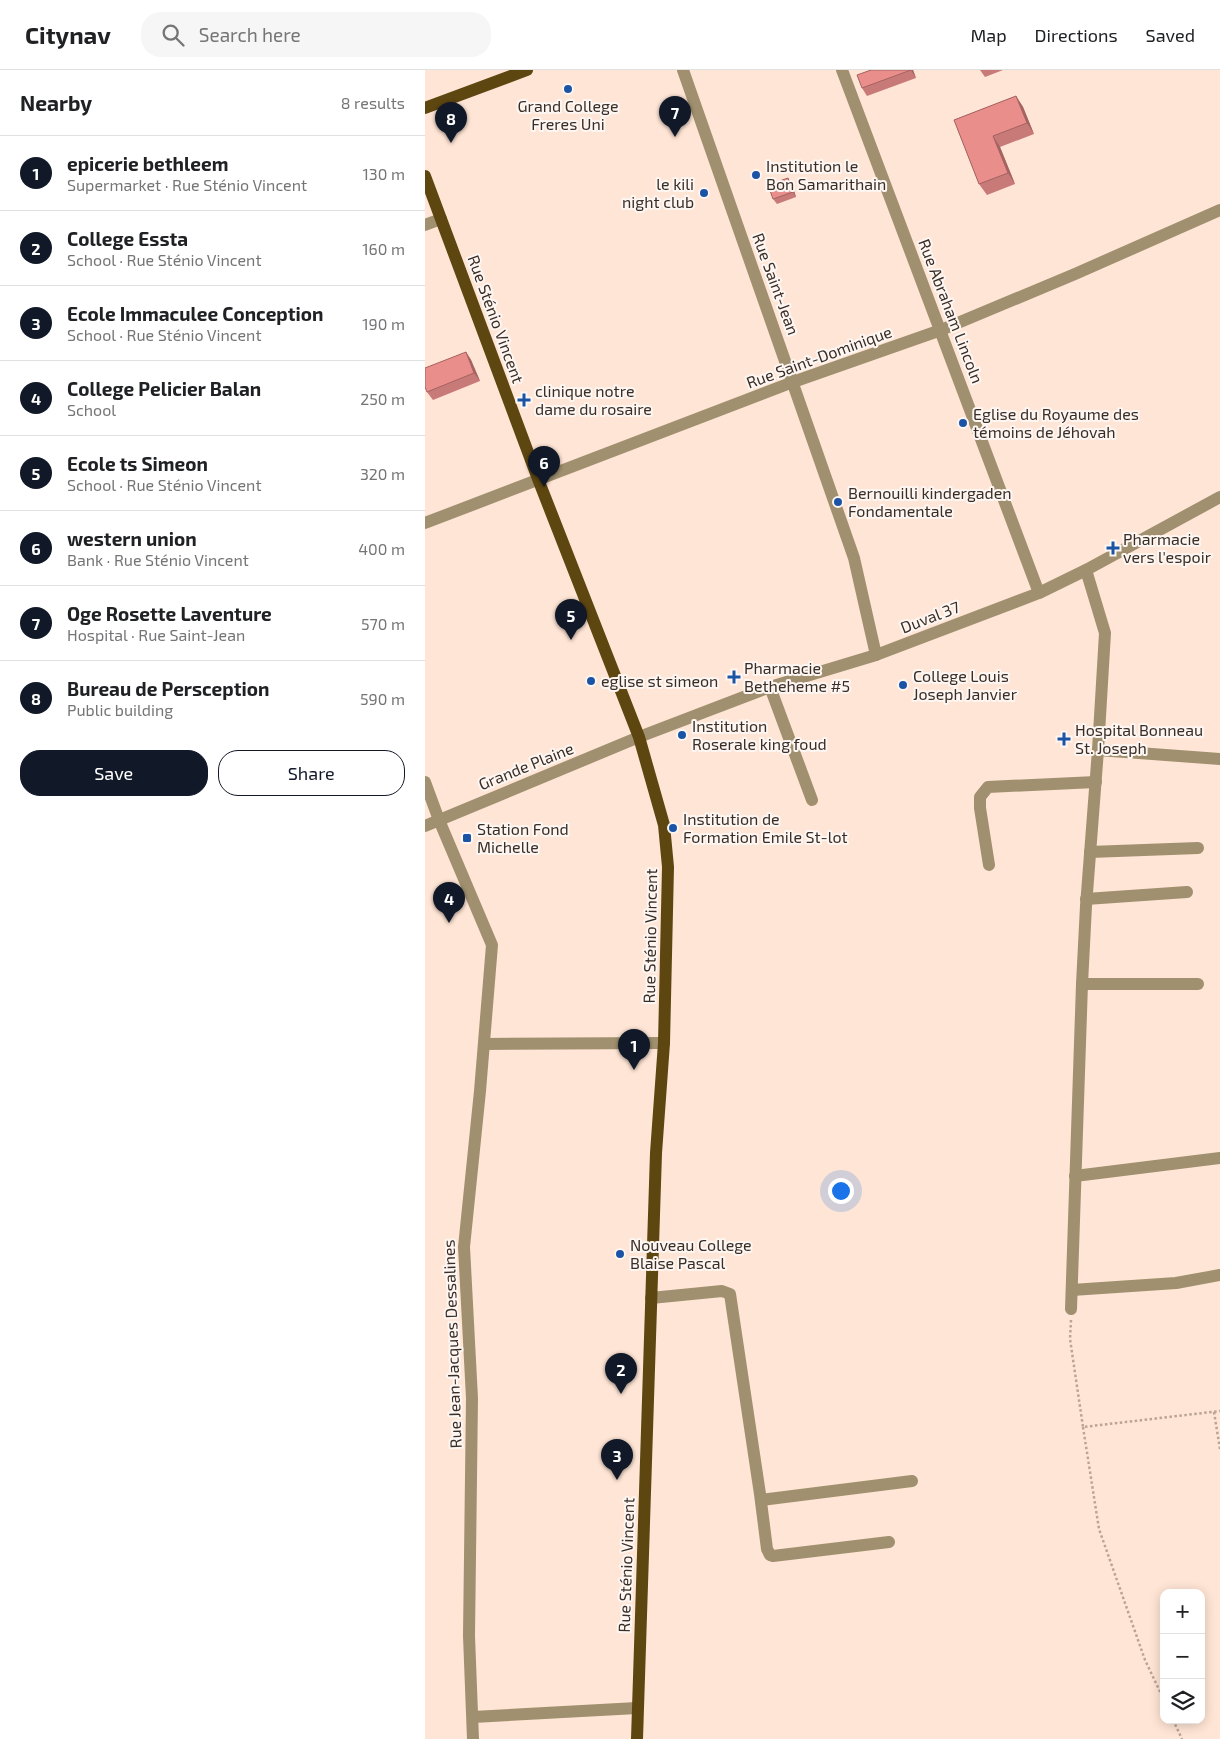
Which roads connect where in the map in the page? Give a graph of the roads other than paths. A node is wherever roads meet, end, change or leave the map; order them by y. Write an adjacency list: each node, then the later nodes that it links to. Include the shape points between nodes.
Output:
1 (527, 70): 4 (main road)
2 (683, 70): 10 (street, Rue Saint-Jean)
3 (842, 70): 9 (street, Rue Abraham Lincoln)
4 (425, 108)
5 (425, 176): 7 (main road, Rue Sténio Vincent)
6 (1220, 210): 9 (street, Rue Saint-Dominique)
7 (441, 219): 8 (street); 11 (main road, Rue Sténio Vincent)
8 (425, 225)
9 (941, 330): 10 (street, Rue Saint-Dominique); 15 (street, Rue Abraham Lincoln)
10 (793, 382): 11 (street, Rue Saint-Dominique); 16 (street, Rue Saint-Jean, via 854,558)
11 (538, 479): 13 (street, Rue Saint-Dominique); 18 (main road, Rue Sténio Vincent)
12 (1220, 497): 14 (street, Duval 37)
13 (425, 523)
14 (1086, 570): 15 (street, Duval 37); 19 (street, via 1105,633)
15 (1039, 593): 16 (street, Duval 37)
16 (876, 655): 17 (street, Duval 37)
17 (770, 688): 18 (street, Duval 37); 23 (street)
18 (639, 737): 24 (street, Grande Plaine); 33 (main road, Rue Sténio Vincent, via 664,825 668,867)
19 (1098, 750): 20 (street); 22 (street)
20 (1220, 759)
21 (425, 782): 24 (street, Rue Jean-Jacques Dessalines)
22 (1096, 782): 27 (street); 28 (street, via 988,787 980,797 980,808)
23 (812, 800)
24 (439, 820): 25 (street, Grande Plaine); 34 (street, Rue Jean-Jacques Dessalines, via 492,945)
25 (425, 826)
26 (1198, 848): 27 (street)
27 (1090, 852): 30 (street)
28 (989, 865)
29 (1187, 892): 30 (street)
30 (1086, 899): 31 (street)
31 (1082, 984): 32 (street); 36 (street)
32 (1198, 984)
33 (664, 1043): 34 (street); 39 (main road, Rue Sténio Vincent)
34 (484, 1044): 45 (street, Rue Jean-Jacques Dessalines, via 464,1247 472,1398 469,1636)
35 (1220, 1158): 36 (street)
36 (1075, 1176): 38 (street)
37 (1220, 1275): 38 (street, via 1176,1283)
38 (1072, 1290): 40 (street)
39 (651, 1298): 42 (street, via 730,1294); 44 (main road, Rue Sténio Vincent)
40 (1071, 1309)
41 (912, 1481): 42 (street)
42 (761, 1500): 43 (street, via 767,1549 773,1556)
43 (889, 1542)
44 (637, 1708): 45 (street); 47 (main road, Rue Sténio Vincent)
45 (473, 1717): 46 (street, Rue Jean-Jacques Dessalines)
46 (473, 1739)
47 (637, 1739)

